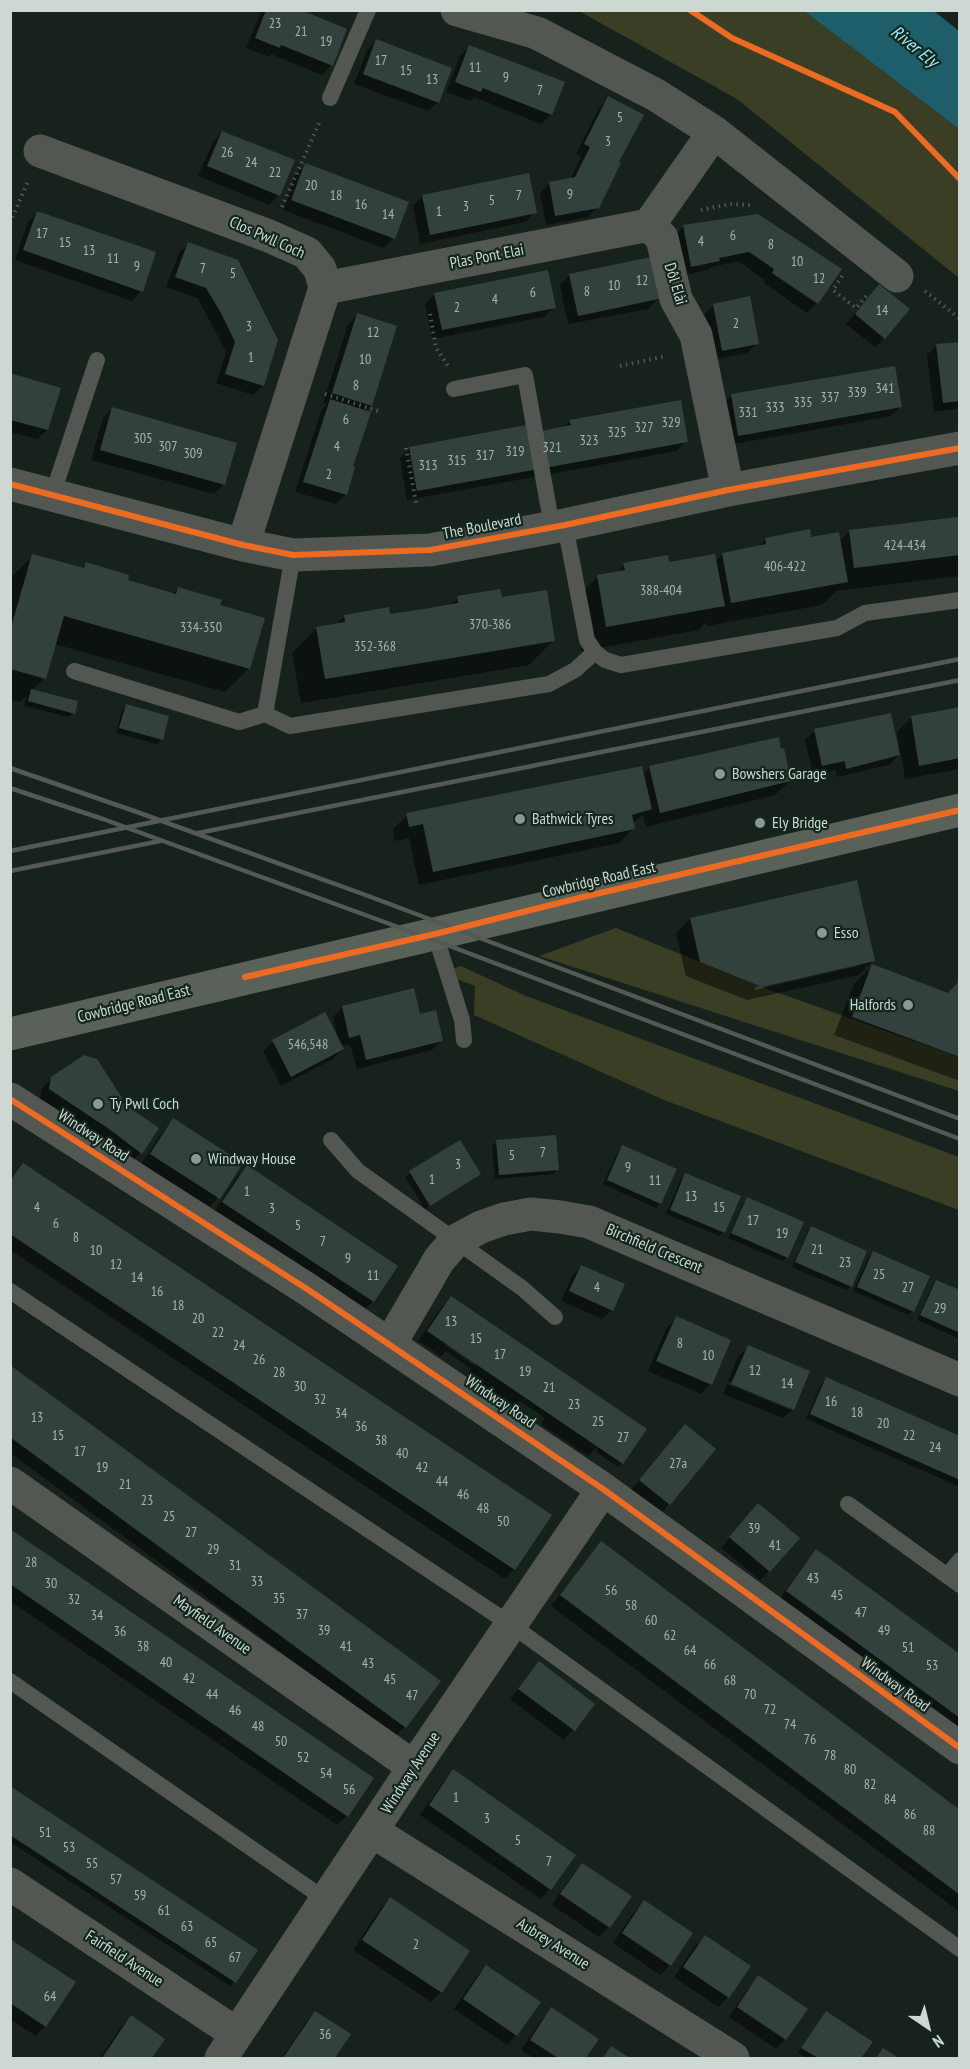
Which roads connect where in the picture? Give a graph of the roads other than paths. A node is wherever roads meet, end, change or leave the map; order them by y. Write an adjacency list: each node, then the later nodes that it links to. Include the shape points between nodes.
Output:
1 (368, 10): 3 (lane)
2 (457, 10): 4 (street, via 537,33 656,95)
3 (330, 98)
4 (714, 132): 6 (street); 7 (street)
5 (40, 151): 8 (street, Clos Pwll Coch, via 307,253 320,269)
6 (649, 225): 8 (street, Plas Pont Elai); 13 (street, Dôl Elài, via 662,238 676,299 696,335)
7 (897, 276)
8 (325, 288): 16 (street)
9 (97, 360): 14 (lane)
10 (454, 389): 15 (lane, via 525,375)
11 (960, 448): 13 (street, The Boulevard)
12 (10, 484): 14 (street, The Boulevard)
13 (728, 490): 15 (street, The Boulevard)
14 (52, 496): 16 (street, The Boulevard)
15 (559, 526): 17 (street, The Boulevard, via 430,550); 19 (lane, via 587,640)
16 (243, 545): 17 (street, The Boulevard)
17 (293, 555): 21 (lane)
18 (960, 600): 19 (lane, via 865,613 837,628 621,665)
19 (595, 652): 21 (lane, via 575,670 549,684 290,726)
20 (74, 672): 21 (lane, via 239,722)
21 (265, 714)
22 (960, 810): 23 (main road, Cowbridge Road East)
23 (435, 934): 24 (main road, Cowbridge Road East); 25 (lane, via 462,1020)
24 (10, 1034)
25 (464, 1040)
26 (10, 1099): 31 (street, Windway Road)
27 (331, 1140): 28 (lane, via 358,1171)
28 (455, 1241): 30 (lane, via 522,1288); 31 (street, Birchfield Crescent, via 439,1260); 32 (street, Birchfield Crescent, via 481,1227 531,1214 589,1222)
29 (10, 1291): 38 (lane)
30 (555, 1317)
31 (390, 1344): 34 (street, Windway Road)
32 (960, 1380)
33 (10, 1483): 41 (street, Mayfield Avenue)
34 (603, 1489): 38 (street, Windway Avenue); 40 (street, Windway Road)
35 (848, 1504): 37 (lane)
36 (960, 1560): 37 (lane)
37 (953, 1581)
38 (510, 1624): 41 (street, Windway Avenue); 45 (lane)
39 (10, 1681): 44 (lane)
40 (960, 1748)
41 (414, 1767): 42 (street, Windway Avenue)
42 (372, 1831): 44 (street, Windway Avenue); 47 (street, Aubrey Avenue)
43 (10, 1884): 46 (street, Fairfield Avenue)
44 (326, 1900): 46 (street, Windway Avenue)
45 (960, 1948)
46 (229, 2046)
47 (733, 2058)

